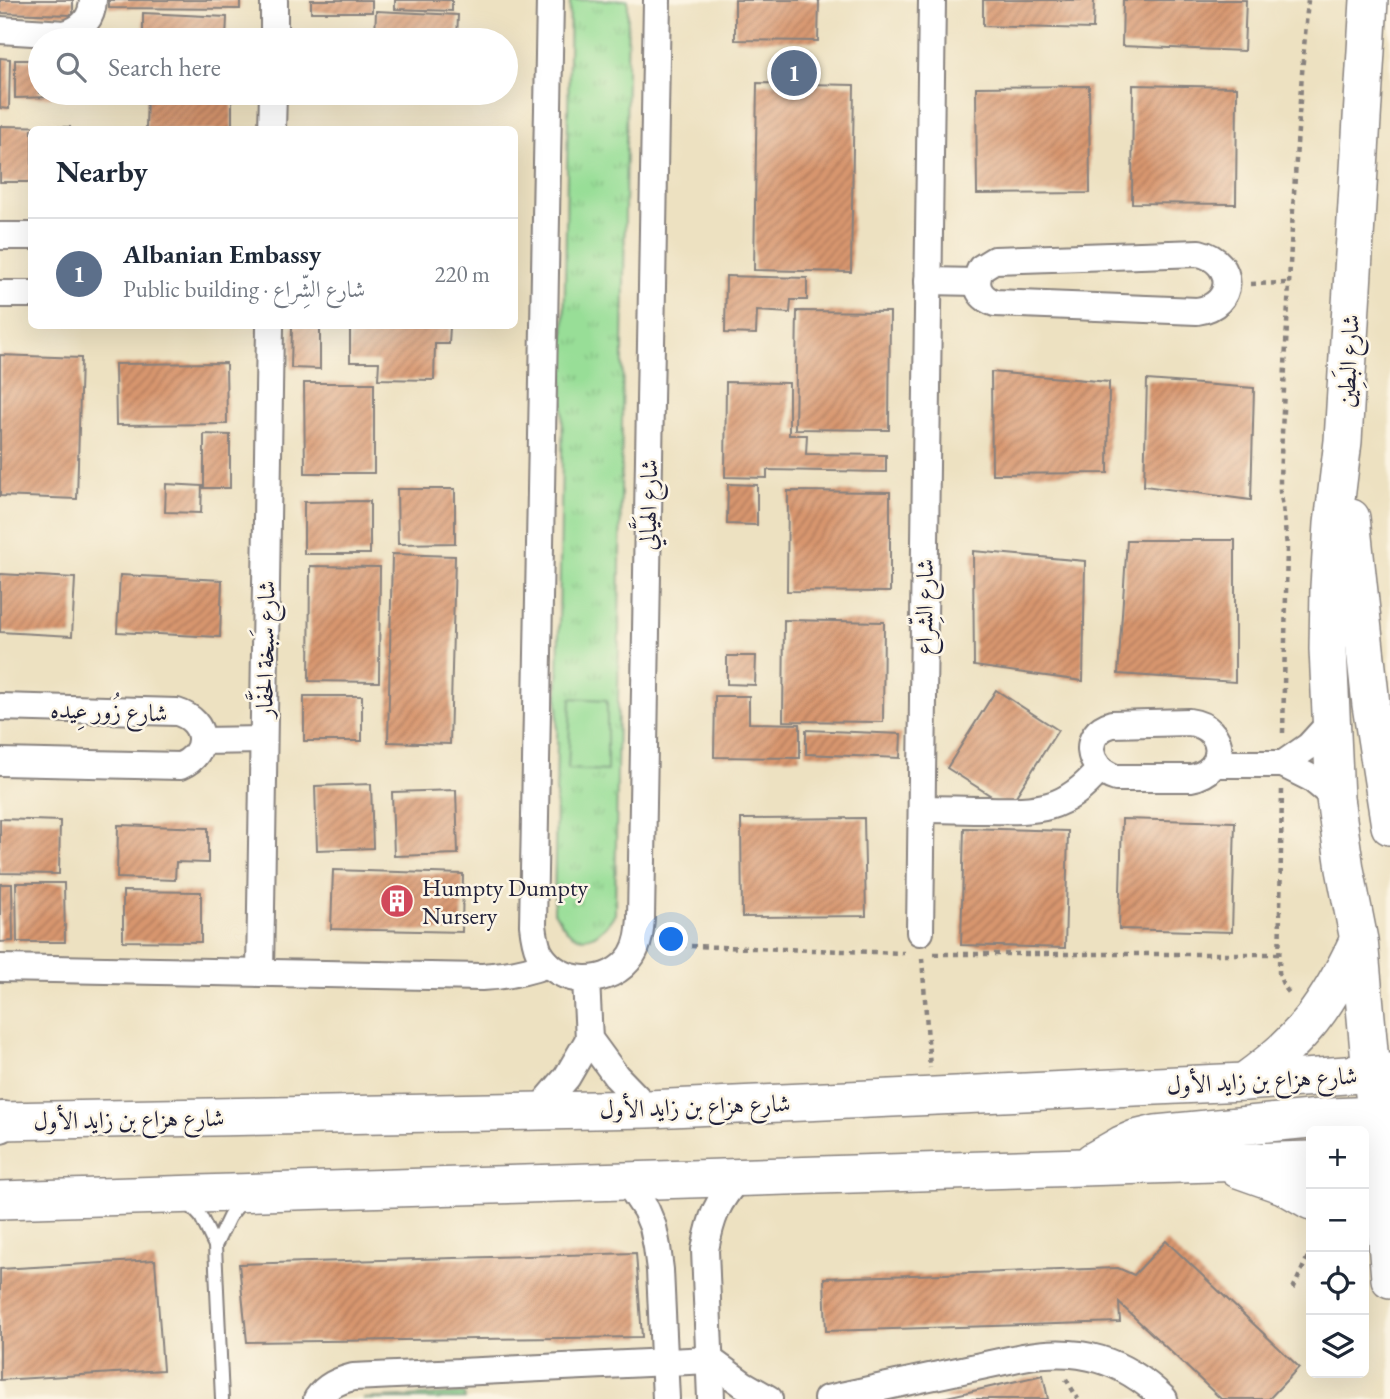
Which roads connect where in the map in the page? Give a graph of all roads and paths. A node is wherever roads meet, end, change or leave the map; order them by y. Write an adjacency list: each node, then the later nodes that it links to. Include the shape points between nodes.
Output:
1 (93, 0): 8 (street, via 89,17)
2 (274, 0): 9 (street)
3 (550, 0): 39 (street, via 533,925 534,939)
4 (657, 0): 37 (street, شارع الهَيَّالي)
5 (932, 0): 16 (street, شارع الشِّراع)
6 (1308, 0): 19 (path)
7 (1369, 0): 23 (main road, شارع البَطِين)
8 (79, 28)
9 (274, 28)
10 (0, 30): 11 (street)
11 (28, 32)
12 (273, 105): 13 (street)
13 (272, 126)
14 (0, 236): 15 (street)
15 (28, 236)
16 (928, 281): 17 (street); 33 (street, شارع الشِّراع)
17 (977, 282): 18 (street, via 982,296 995,303 1197,311 1221,301); 18 (street, via 981,268 994,260 1199,253 1223,267)
18 (1227, 284): 19 (path)
19 (1288, 284): 30 (path, via 1280,479 1287,547)
20 (0, 294): 21 (street)
21 (28, 294)
22 (270, 329): 26 (street, شارع سَبخة الحَفَّار)
23 (1343, 441): 25 (main road, شارع البَطِين, via 1329,587); 34 (main road, via 1371,705)
24 (0, 707): 27 (street, شارع زُور عِيده, via 177,712 195,722)
25 (1331, 722): 30 (street, via 1309,746); 32 (main road, شارع البَطِين)
26 (263, 740): 27 (street); 41 (street, شارع سَبخة الحَفَّار)
27 (201, 741): 28 (street, via 195,757 180,766)
28 (0, 762)
29 (1215, 764): 30 (street); 31 (street, via 1191,778 1116,778); 31 (street, via 1218,744 1208,728 1199,724 1112,724 1098,732 1091,747)
30 (1283, 764): 32 (street, via 1311,778); 38 (path)
31 (1099, 770): 33 (street, via 1074,795 1042,808)
32 (1335, 798): 35 (main road, شارع البَطِين)
33 (922, 809): 36 (street, شارع الشِّراع)
34 (1390, 826)
35 (1359, 940): 45 (main road, via 1314,1019); 46 (main road, شارع البَطِين)
36 (921, 943): 37 (path); 38 (path); 47 (path)
37 (637, 944): 42 (street, via 612,974)
38 (1280, 954): 43 (path, via 1280,980)
39 (548, 964): 41 (street, via 501,976); 42 (street, via 572,978)
40 (0, 968): 41 (street)
41 (260, 973)
42 (586, 980): 44 (street)
43 (1299, 1001)
44 (589, 1039): 48 (street); 49 (street, via 567,1077)
45 (1244, 1082): 46 (main road, شارع هزاع بن زايد الأول); 47 (main road, شارع هزاع بن زايد الأول)
46 (1384, 1093): 51 (main road, شارع البَطِين); 54 (main road, via 1331,1117 1156,1134 1121,1145)
47 (932, 1096): 48 (main road, شارع هزاع بن زايد الأول)
48 (648, 1109): 49 (main road, شارع هزاع بن زايد الأول)
49 (538, 1111): 50 (main road, شارع هزاع بن زايد الأول)
50 (1, 1122)
51 (1381, 1156): 64 (main road, شارع البَطِين)
52 (1306, 1160): 53 (main road)
53 (1206, 1162): 54 (main road); 59 (main road, via 1258,1175)
54 (1083, 1166): 55 (main road)
55 (739, 1177): 56 (main road); 66 (street, via 715,1210 705,1250)
56 (626, 1180): 57 (main road); 67 (street, via 653,1227)
57 (249, 1192): 58 (main road); 61 (lane, via 229,1217)
58 (179, 1194): 60 (main road); 61 (lane, via 201,1217)
59 (1306, 1198)
60 (0, 1200)
61 (215, 1246): 68 (lane)
62 (1310, 1252): 65 (path)
63 (1369, 1252): 64 (main road)
64 (1390, 1279)
65 (1293, 1289)
66 (710, 1360): 67 (street); 71 (street); 72 (street)
67 (664, 1362): 69 (street, via 353,1377 330,1386); 70 (street)
68 (222, 1399)
69 (317, 1399)
70 (666, 1399)
71 (711, 1399)
72 (769, 1399)
73 (828, 1399): 74 (street, via 1055,1353 1114,1364)
74 (1164, 1399)

